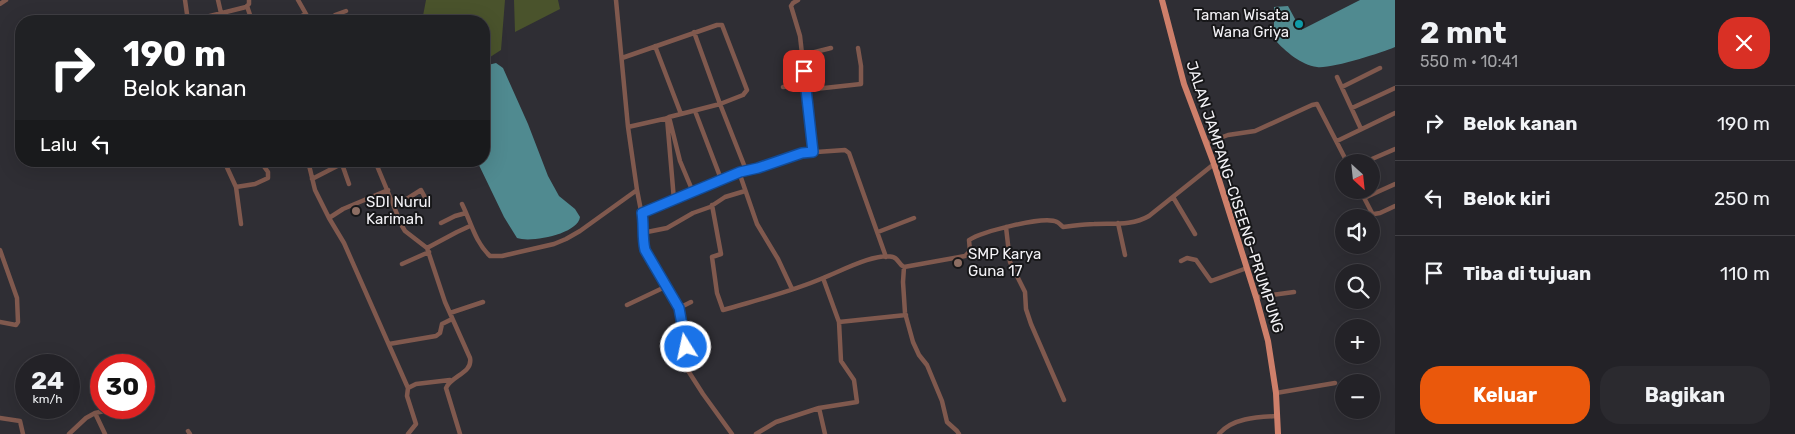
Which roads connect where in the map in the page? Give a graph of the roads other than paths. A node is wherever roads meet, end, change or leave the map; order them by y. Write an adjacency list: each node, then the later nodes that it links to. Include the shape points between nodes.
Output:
1 (6, 0): 9 (street)
2 (185, 0): 14 (street)
3 (218, 0): 12 (street)
4 (249, 0): 10 (street)
5 (298, 0): 13 (street)
6 (616, 0): 23 (street)
7 (798, 0): 22 (street, via 792,6)
8 (1162, 0): 39 (main road, JALAN JAMPANG–CISEENG–PRUMPUNG, via 1184,84)
9 (0, 4)
10 (247, 6): 12 (street); 16 (street)
11 (346, 11): 17 (street)
12 (221, 14): 15 (street)
13 (306, 14)
14 (188, 15)
15 (216, 15)
16 (250, 15)
17 (335, 15)
18 (694, 32): 19 (street); 30 (street); 30 (street, via 717,25 724,27 746,86 743,95)
19 (656, 46): 23 (street); 34 (street)
20 (831, 48): 22 (street)
21 (858, 48): 27 (street, via 861,84)
22 (803, 55): 27 (street)
23 (622, 58): 36 (street)
24 (1380, 68): 28 (street)
25 (1337, 78): 28 (street)
26 (783, 87): 27 (street)
27 (805, 87): 41 (street)
28 (1342, 87): 31 (street)
29 (1395, 88): 31 (street)
30 (720, 104): 32 (street); 51 (street)
31 (1352, 108): 37 (street)
32 (695, 112): 34 (street); 54 (street)
33 (1395, 113): 37 (street)
34 (681, 114): 35 (street)
35 (668, 118): 36 (street); 62 (street); 65 (street)
36 (628, 127): 59 (street)
37 (1361, 130): 38 (street)
38 (1337, 141): 39 (street, via 1315,104 1255,131 1228,135); 42 (street)
39 (1206, 143): 44 (main road, JALAN JAMPANG–CISEENG–PRUMPUNG)
40 (1395, 149): 43 (street)
41 (813, 152): 51 (street); 80 (street, via 843,150 849,153)
42 (1343, 154)
43 (1380, 156)
44 (1214, 164): 63 (street); 90 (main road, JALAN JAMPANG–CISEENG–PRUMPUNG)
45 (227, 167): 57 (street)
46 (264, 167): 57 (street, via 268,178)
47 (309, 167): 53 (street)
48 (332, 167): 53 (street)
49 (341, 167): 55 (street)
50 (378, 167): 58 (street)
51 (746, 170): 52 (street)
52 (740, 172): 54 (street); 60 (street)
53 (312, 179): 73 (street)
54 (721, 179): 62 (street)
55 (349, 184)
56 (1395, 184): 61 (street)
57 (236, 187): 77 (street)
58 (388, 190): 70 (street); 73 (street)
59 (637, 190): 72 (street); 78 (street, via 573,236 554,244 502,256 490,256)
60 (745, 191): 68 (street); 93 (street, via 757,224)
61 (1380, 191)
62 (693, 192): 65 (street)
63 (1173, 197): 76 (street, via 1146,218); 82 (street)
64 (1365, 199): 69 (street, via 1374,214)
65 (674, 200): 72 (street)
66 (462, 204): 71 (street)
67 (428, 205): 70 (street, via 422,190)
68 (712, 205): 81 (street, via 667,228); 93 (street, via 721,254 712,258 717,293 724,310)
69 (1395, 206)
70 (394, 207): 84 (street, via 405,231)
71 (466, 213): 75 (street); 78 (street)
72 (642, 213): 81 (street)
73 (329, 218): 107 (street, via 344,243)
74 (914, 218): 80 (street)
75 (441, 223)
76 (1118, 223): 79 (street, via 1063,227 1058,222 1044,220); 85 (street)
77 (241, 224)
78 (470, 226): 84 (street)
79 (1006, 227): 89 (street, via 971,239 965,256); 112 (street, via 1010,262 1027,297 1029,318)
80 (878, 232): 86 (street)
81 (642, 233): 92 (street, via 645,250)
82 (1195, 234)
83 (0, 250): 103 (street, via 16,298 18,322 16,326)
84 (428, 250): 88 (street); 100 (street)
85 (1125, 255)
86 (886, 257): 89 (street, via 895,257); 91 (street, via 858,263)
87 (1181, 261): 90 (street, via 1187,258 1196,260 1211,280)
88 (402, 264)
89 (904, 267): 101 (street)
90 (1247, 268): 95 (main road, JALAN JAMPANG–CISEENG–PRUMPUNG)
91 (824, 278): 93 (street); 104 (street)
92 (665, 287): 98 (street); 99 (street)
93 (792, 289)
94 (1294, 292): 95 (street)
95 (1256, 298): 111 (main road, JALAN JAMPANG–CISEENG–PRUMPUNG, via 1268,341)
96 (483, 302): 100 (street)
97 (691, 302): 99 (street)
98 (627, 305)
99 (679, 308): 106 (street)
100 (450, 313): 102 (street)
101 (906, 315): 104 (street); 126 (street, via 912,342 931,374 947,422)
102 (452, 319): 107 (street, via 442,324 436,336); 108 (street, via 471,362 469,368)
103 (0, 322)
104 (839, 322): 113 (street, via 841,361 854,380 857,402)
105 (705, 334): 106 (street)
106 (685, 343): 123 (street, via 689,360 685,366)
107 (389, 344): 110 (street)
108 (450, 380): 110 (street); 122 (street, via 446,388)
109 (1334, 383): 111 (street)
110 (408, 388): 121 (street, via 406,396 416,424)
111 (1276, 392): 115 (main road, JALAN JAMPANG–CISEENG–PRUMPUNG)
112 (1064, 400)
113 (819, 408): 124 (street, via 776,422); 125 (street)
114 (90, 416): 119 (street)
115 (1277, 416): 127 (street, via 1257,417 1232,424); 128 (main road, JALAN JAMPANG–CISEENG–PRUMPUNG)
116 (0, 418): 118 (street, via 20,421)
117 (98, 419): 120 (street)
118 (23, 434)
119 (70, 434)
120 (105, 434)
121 (408, 434)
122 (460, 434)
123 (732, 434)
124 (756, 434)
125 (825, 434)
126 (959, 434)
127 (1219, 434)
128 (1278, 434)

